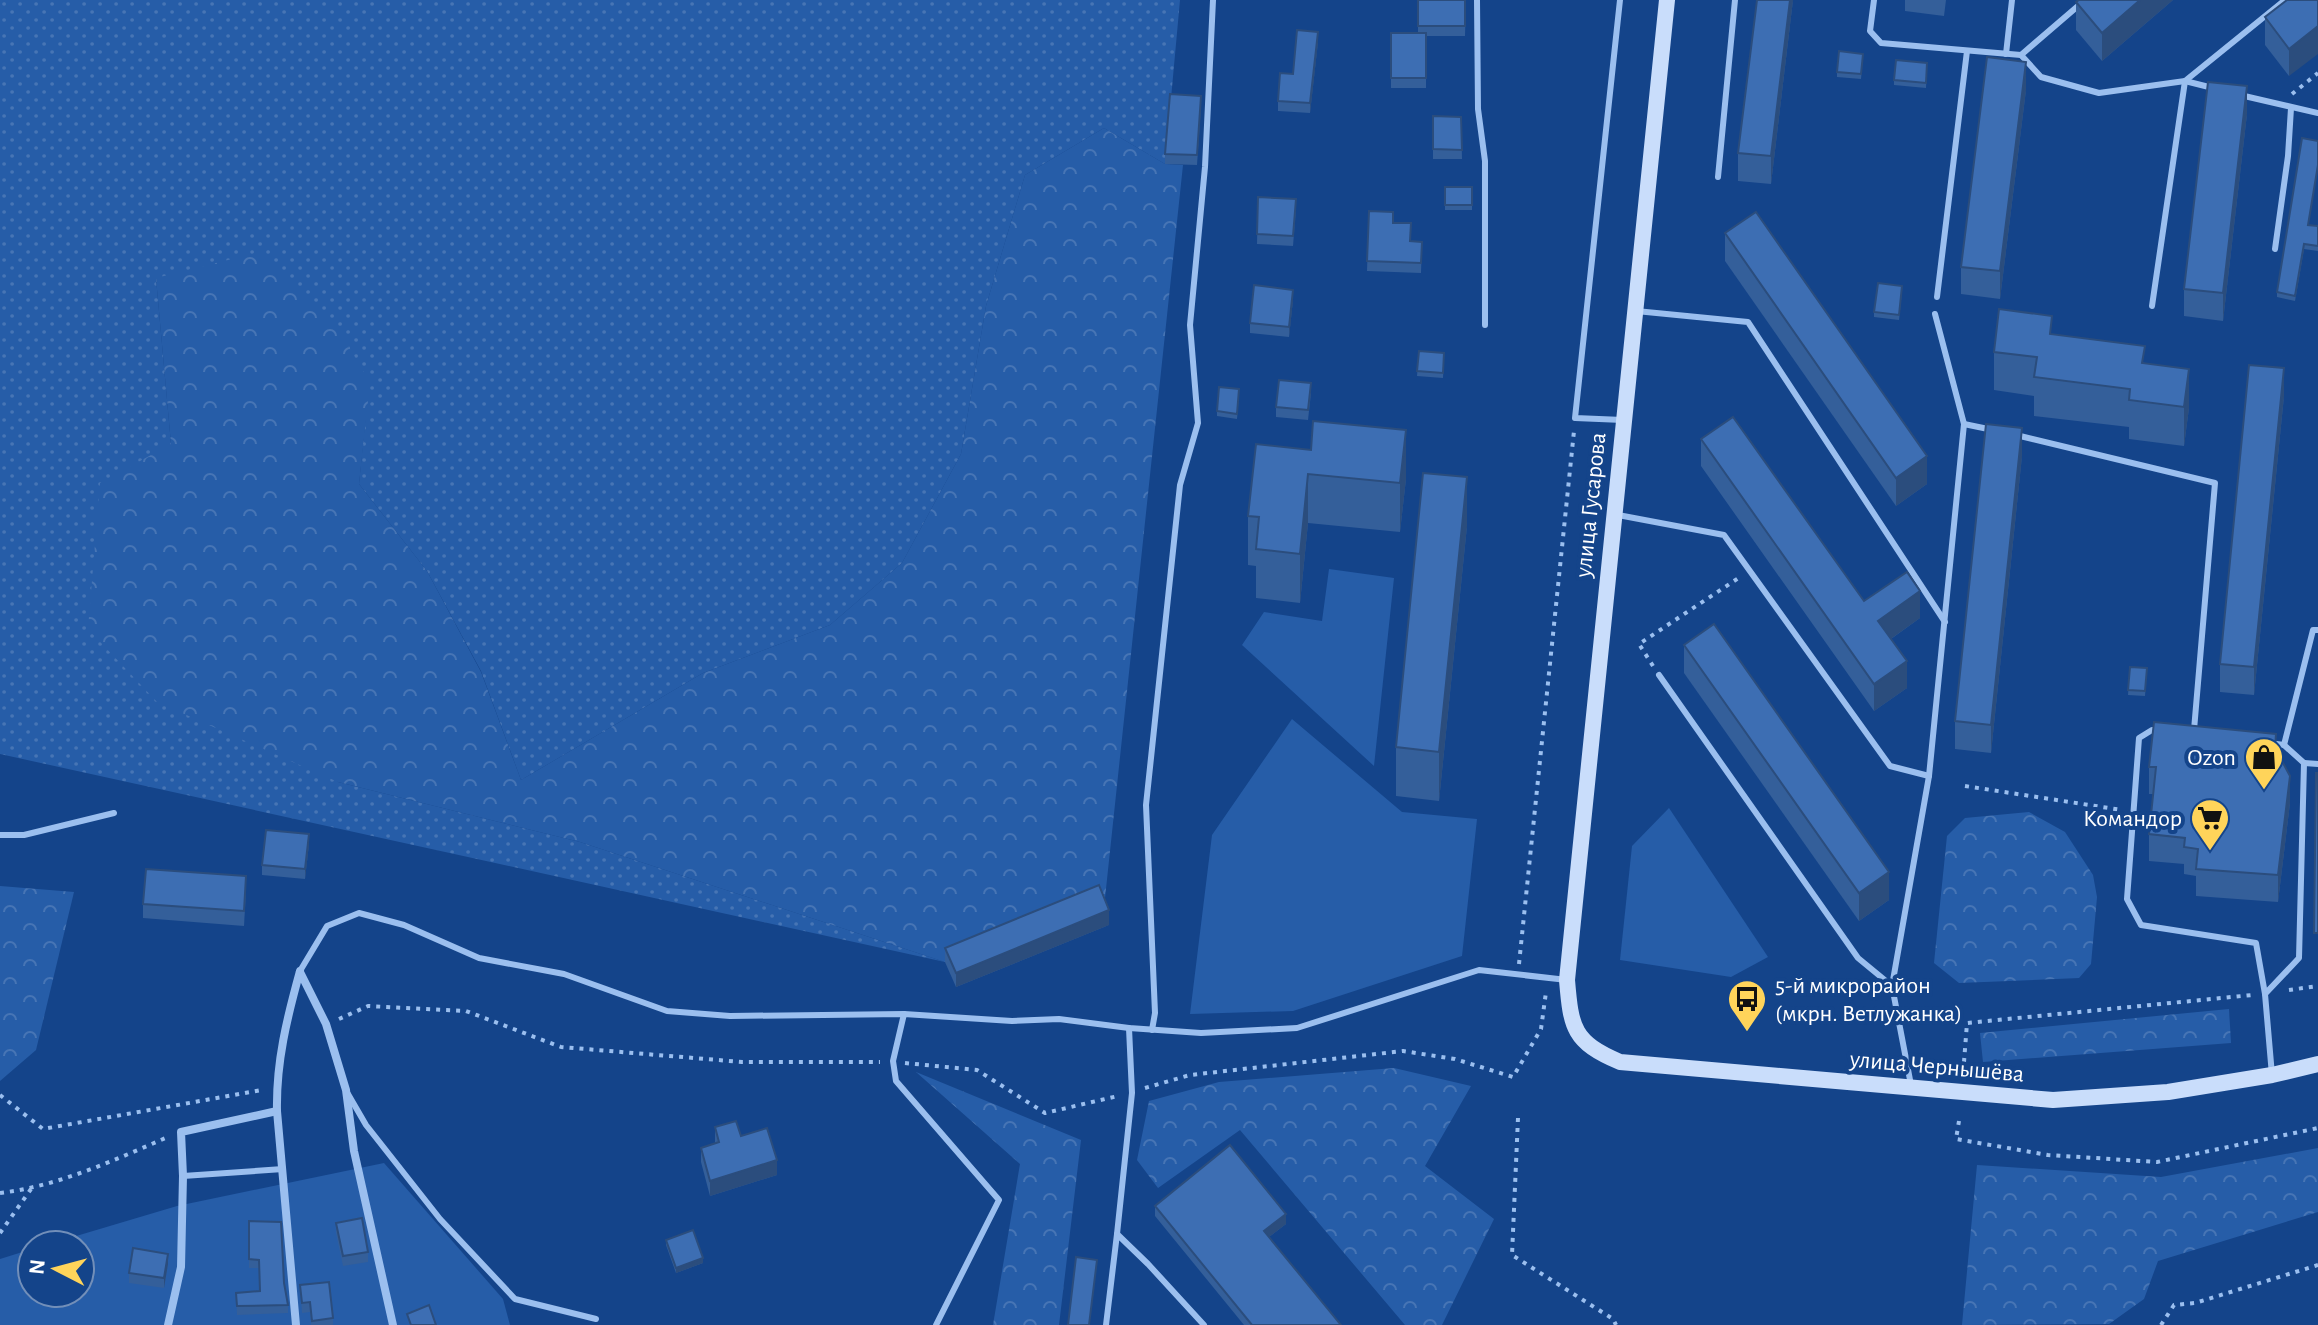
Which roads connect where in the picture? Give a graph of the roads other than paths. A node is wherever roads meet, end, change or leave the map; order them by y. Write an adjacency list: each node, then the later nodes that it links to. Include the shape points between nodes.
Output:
1 (1213, 0): 47 (lane, via 1190,325 1198,423 1180,485 1146,805)
2 (1477, 0): 24 (lane, via 1478,109 1485,161)
3 (1620, 0): 25 (lane, via 1575,418)
4 (1667, 0): 22 (street, улица Гусарова)
5 (1735, 0): 18 (lane)
6 (1874, 0): 10 (lane, via 1870,31 1881,43)
7 (2012, 0): 11 (lane)
8 (2085, 0): 12 (lane)
9 (2285, 0): 13 (lane)
10 (1967, 51): 11 (lane); 20 (lane)
11 (2006, 54): 12 (lane)
12 (2021, 55): 13 (lane, via 2041,77 2099,93)
13 (2185, 81): 14 (lane); 21 (lane)
14 (2216, 89)
15 (2231, 93): 16 (lane)
16 (2291, 108): 17 (lane); 19 (lane)
17 (2318, 113)
18 (1718, 177)
19 (2275, 249)
20 (1937, 297)
21 (2152, 306)
22 (1636, 311): 25 (street, улица Гусарова); 28 (lane, via 1748,322)
23 (1935, 314): 26 (lane)
24 (1485, 325)
25 (1623, 420): 27 (street, улица Гусарова)
26 (1964, 424): 28 (lane); 32 (lane, via 2215,483 2194,734)
27 (1613, 515): 37 (lane, via 1724,535 1890,766); 41 (street, улица Гусарова)
28 (1945, 622): 37 (lane)
29 (2318, 630): 34 (lane, via 2313,630)
30 (1659, 675): 42 (lane, via 1858,958)
31 (2166, 731): 43 (lane, via 2152,730 2139,738 2127,899 2141,925 2256,943)
32 (2180, 733)
33 (2254, 741): 34 (lane)
34 (2284, 745): 35 (lane)
35 (2304, 763): 36 (lane); 43 (lane, via 2299,958)
36 (2318, 764)
37 (1929, 776): 42 (lane)
38 (114, 813): 39 (lane, via 24,835)
39 (0, 835)
40 (300, 971): 44 (lane, via 327,926 359,913 404,925 479,958 564,974 667,1011 730,1016); 51 (street, via 326,1024); 52 (street, via 282,1036)
41 (1567, 980): 45 (street, улица Гусарова); 47 (lane, via 1479,970 1297,1028)
42 (1892, 986): 50 (lane)
43 (2265, 994): 49 (lane)
44 (904, 1014): 46 (lane, via 1059,1019); 60 (lane, via 893,1061 896,1081 999,1200)
45 (1570, 1016): 50 (street, улица Чернышёва, via 1581,1039 1620,1062)
46 (1129, 1028): 47 (lane); 55 (lane, via 1132,1093)
47 (1152, 1030)
48 (2318, 1064): 49 (street, улица Чернышёва)
49 (2272, 1075): 50 (street, улица Чернышёва, via 2168,1092 2053,1100)
50 (1911, 1089)
51 (346, 1090): 56 (lane, via 366,1125 440,1219 515,1299); 59 (street, via 354,1151)
52 (277, 1111): 53 (street); 54 (street, via 181,1132)
53 (283, 1169): 54 (lane); 58 (street)
54 (183, 1176): 57 (street, via 181,1267)
55 (1117, 1234): 61 (lane); 62 (lane)
56 (596, 1319)
57 (168, 1325)
58 (296, 1325)
59 (393, 1325)
60 (936, 1325)
61 (1106, 1325)
62 (1204, 1325)

